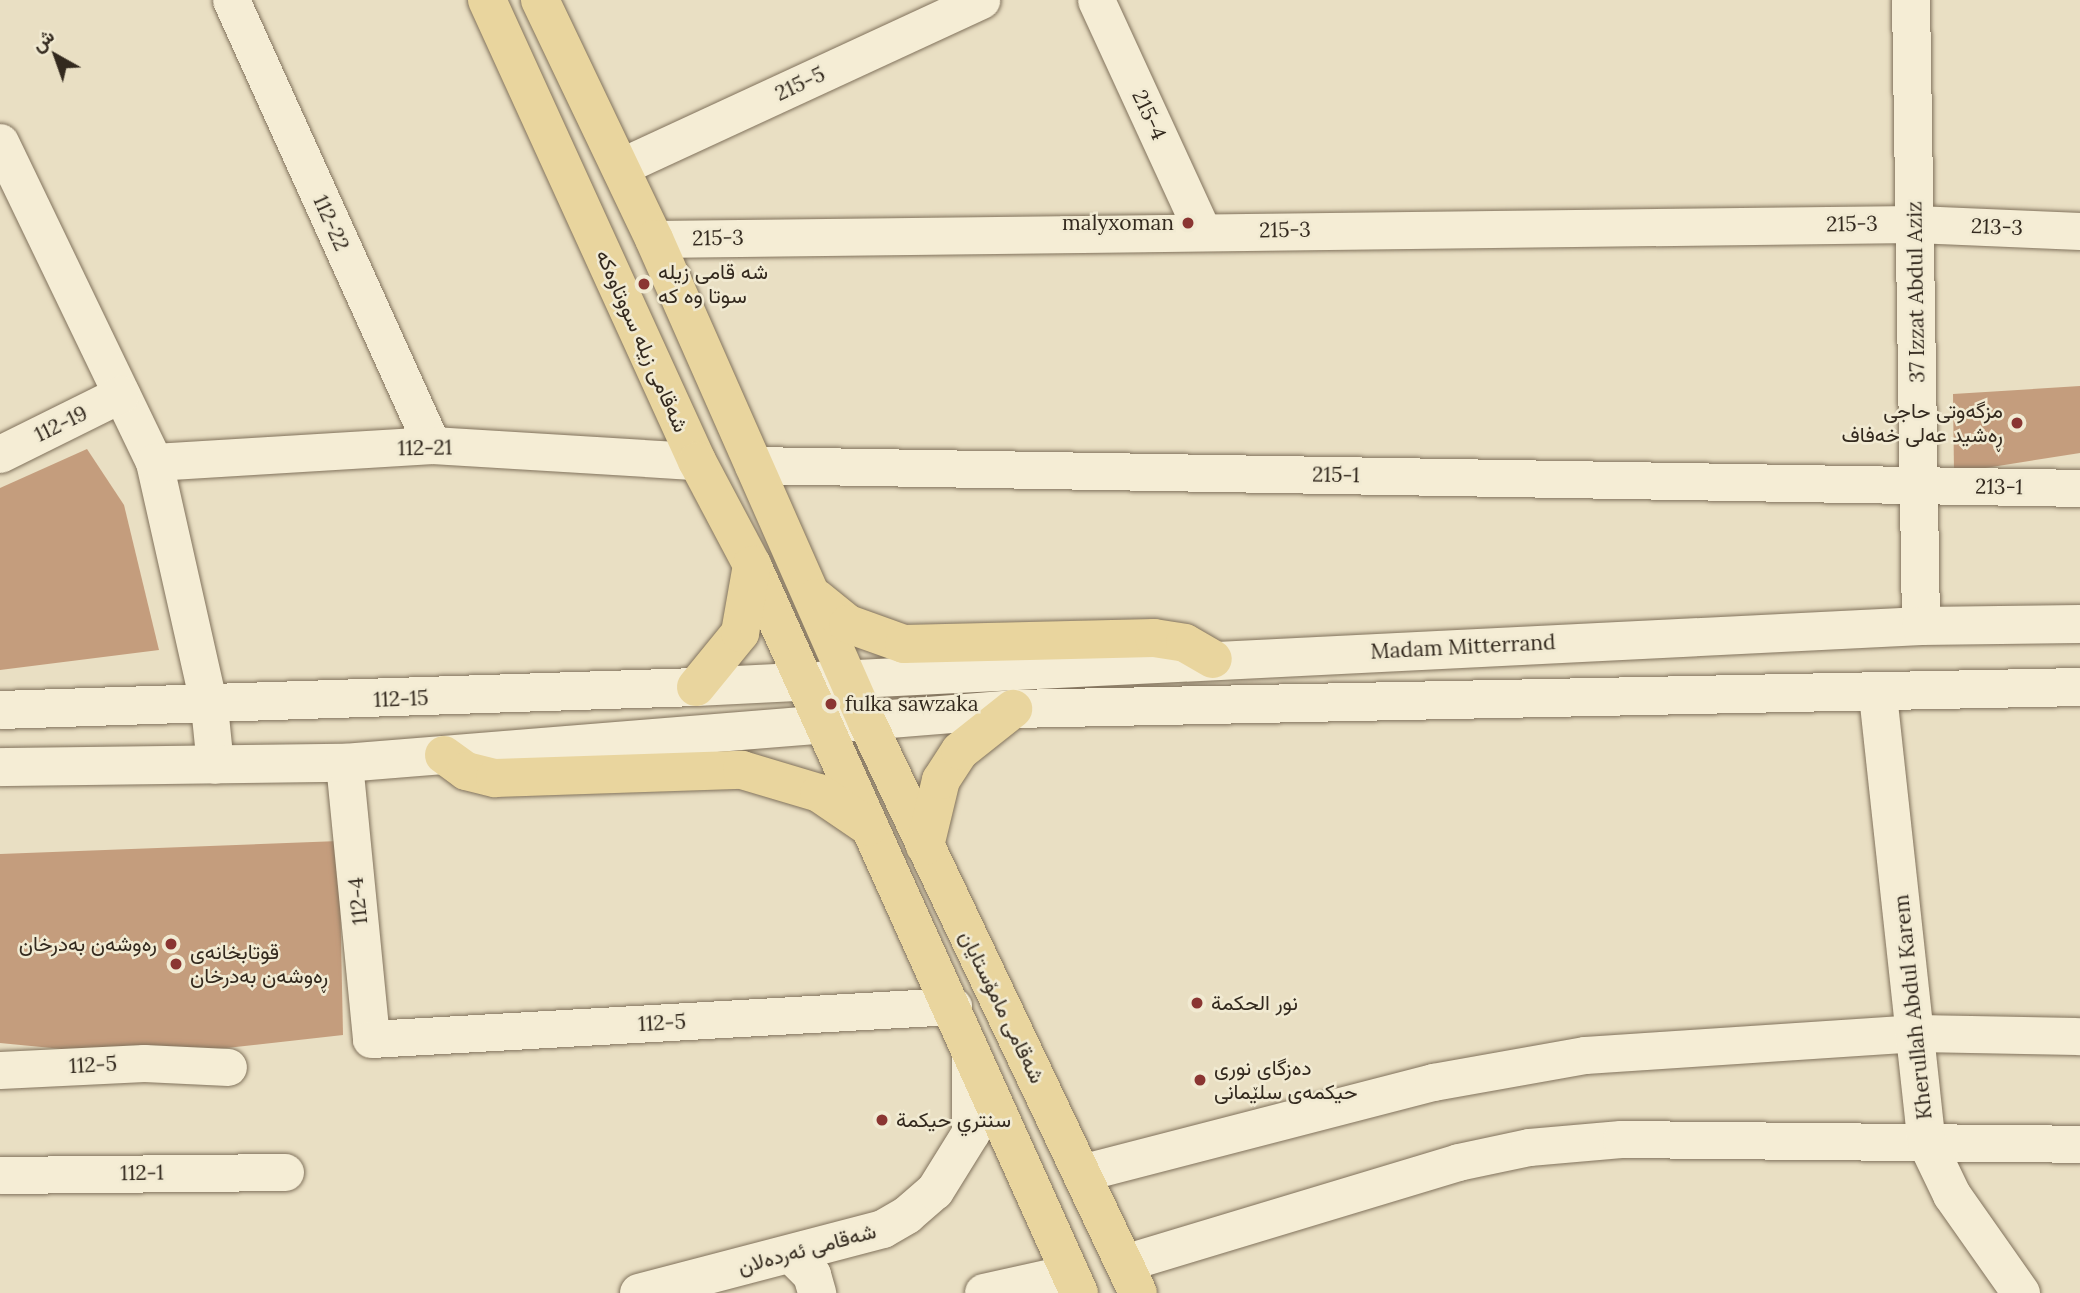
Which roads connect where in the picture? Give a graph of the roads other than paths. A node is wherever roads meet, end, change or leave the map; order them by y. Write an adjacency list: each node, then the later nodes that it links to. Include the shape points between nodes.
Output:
1 (231, 0): 15 (street, 112-22)
2 (487, 0): 17 (main road, شەقامی زیلە سووتاوەکە)
3 (540, 0): 8 (main road)
4 (981, 0): 8 (street, 215-5)
5 (1096, 0): 11 (street, 215-4)
6 (1911, 0): 10 (main road, 37 Izzat Abdul Aziz)
7 (0, 142): 9 (street)
8 (620, 167): 13 (main road)
9 (8, 181): 14 (street)
10 (1915, 224): 11 (street, 215-3); 12 (street, 213-3); 20 (main road, 37 Izzat Abdul Aziz)
11 (1202, 230): 13 (street, 215-3)
12 (2080, 231)
13 (654, 239): 19 (main road)
14 (121, 394): 16 (street, 112-19); 18 (street)
15 (432, 445): 17 (street, 112-21); 18 (street, 112-21)
16 (0, 454)
17 (697, 461): 22 (main road, شەقامی زیلە سووتاوەکە)
18 (154, 462): 32 (street)
19 (753, 465): 20 (street, 215-1); 23 (main road)
20 (1919, 486): 21 (street, 213-1); 25 (main road, 37 Izzat Abdul Aziz)
21 (2080, 488)
22 (752, 565): 28 (main road, شەقامی زیلە سووتاوەکە); 29 (main road, via 740,633)
23 (816, 597): 26 (main road, via 848,624 904,644 1154,638 1185,643); 27 (main road)
24 (2080, 624): 25 (main road, Madam Mitterrand)
25 (1921, 626): 26 (main road, Madam Mitterrand)
26 (1213, 659): 27 (main road, Madam Mitterrand)
27 (847, 677): 28 (main road, Madam Mitterrand); 35 (main road, شەقامی مامۆستایان)
28 (802, 680): 29 (main road, 112-15); 36 (main road, شەقامی زیلە سووتاوەکە)
29 (696, 687): 32 (main road, 112-15)
30 (2080, 687): 31 (main road)
31 (1878, 695): 33 (main road); 44 (main road, Kherullah Abdul Karem)
32 (209, 706): 34 (main road, 112-15); 39 (street)
33 (1013, 709): 35 (main road); 42 (main road, via 984,727 947,770 929,812)
34 (0, 710)
35 (866, 720): 36 (main road); 42 (main road, شەقامی مامۆستایان)
36 (821, 725): 37 (main road); 41 (main road, شەقامی مامۆستایان)
37 (444, 755): 38 (main road); 41 (main road, via 466,771 495,778 742,770 818,793)
38 (344, 763): 39 (main road); 46 (street, 112-4)
39 (215, 765): 40 (main road)
40 (0, 767)
41 (869, 827): 43 (main road, شەقامی مامۆستایان)
42 (925, 846): 53 (main road, شەقامی مامۆستایان)
43 (953, 1006): 46 (street, 112-5); 47 (main road, شەقامی مامۆستایان)
44 (1917, 1033): 45 (street); 50 (main road, Kherullah Abdul Karem); 53 (street, via 1585,1055 1502,1067)
45 (2080, 1036)
46 (371, 1039)
47 (970, 1047): 55 (main road, شەقامی ئەردەلان, via 971,1133 935,1191 883,1229); 57 (main road, شەقامی مامۆستایان)
48 (228, 1067): 49 (street, 112-5, via 144,1063)
49 (0, 1070)
50 (1927, 1143): 51 (street); 56 (street, via 1621,1139 1529,1147); 61 (main road, Kherullah Abdul Karem, via 1952,1195)
51 (2080, 1144)
52 (285, 1172): 54 (street, 112-1)
53 (1082, 1173): 56 (main road, شەقامی مامۆستایان)
54 (0, 1175)
55 (791, 1254): 58 (main road, شەقامی ئەردەلان); 59 (main road, via 812,1275)
56 (1131, 1278)
57 (1075, 1284): 60 (main road)
58 (639, 1293)
59 (817, 1293)
60 (984, 1293)
61 (2021, 1293)

